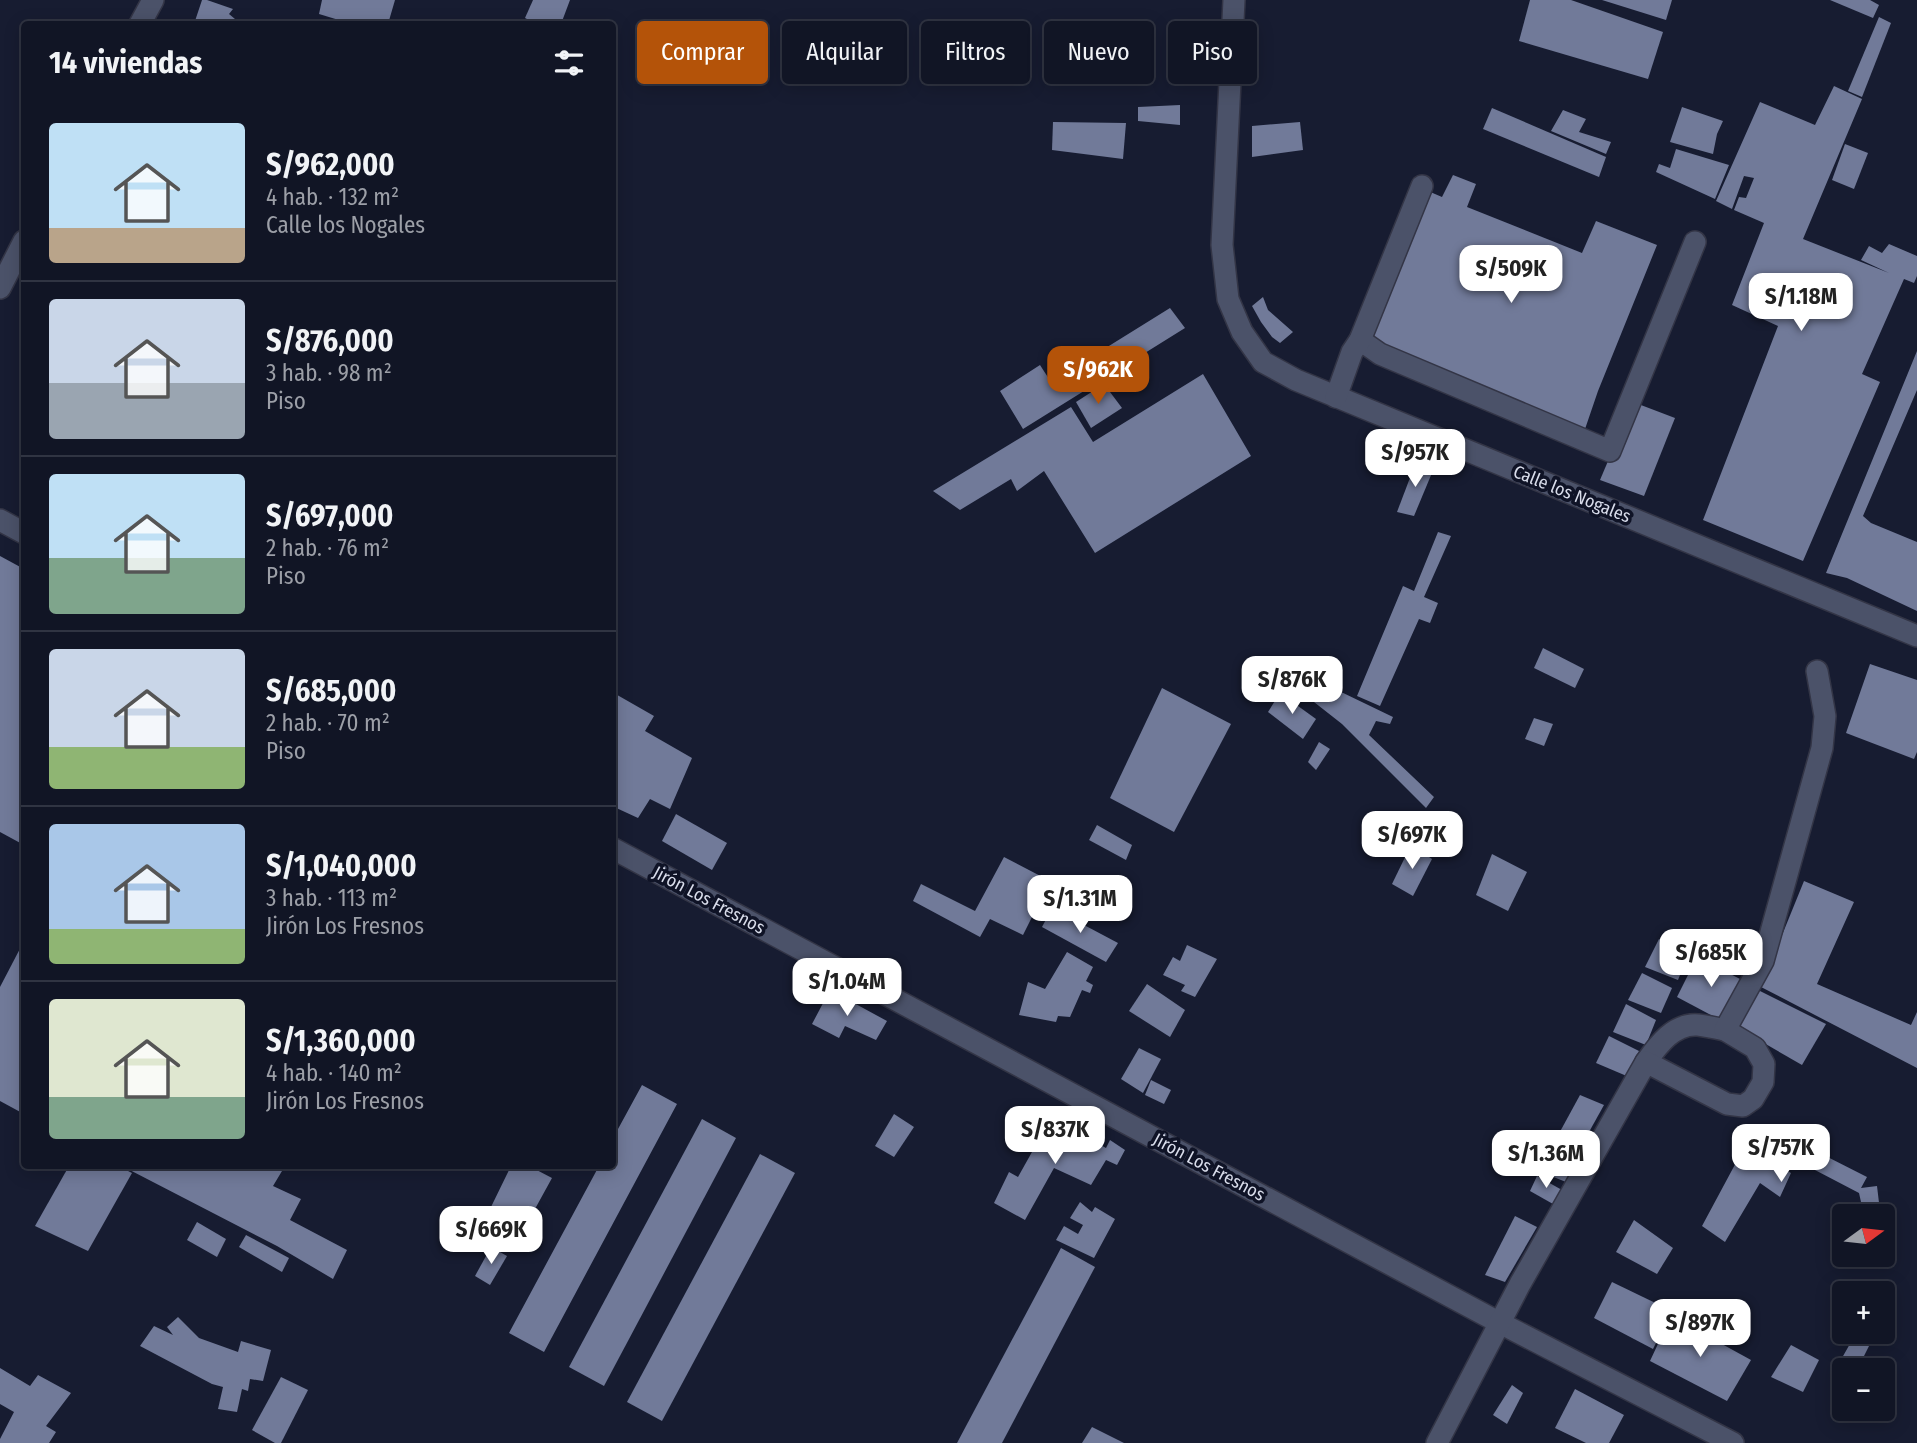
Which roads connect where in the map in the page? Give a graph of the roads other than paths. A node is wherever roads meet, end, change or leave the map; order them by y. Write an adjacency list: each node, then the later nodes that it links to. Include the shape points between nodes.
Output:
1 (153, 0): 3 (street)
2 (1234, 0): 9 (street, Calle los Nogales, via 1222,245 1228,299 1242,332 1263,362)
3 (142, 21)
4 (1422, 186): 8 (street)
5 (1695, 242): 8 (street, via 1610,451 1380,354)
6 (21, 247): 7 (street)
7 (0, 288)
8 (1360, 340): 9 (street)
9 (1336, 397): 12 (street, Calle los Nogales)
10 (0, 520): 11 (street)
11 (21, 531)
12 (1917, 636)
13 (1817, 671): 15 (street, via 1825,716 1822,748 1763,961)
14 (616, 850): 17 (street, Jirón Los Fresnos)
15 (1725, 1030): 16 (street, via 1694,1024 1672,1032); 16 (street, via 1755,1048 1764,1064 1763,1082 1753,1099 1743,1105 1727,1104)
16 (1646, 1062): 17 (street)
17 (1500, 1323): 18 (street); 19 (street, Jirón Los Fresnos)
18 (1437, 1443)
19 (1733, 1443)

